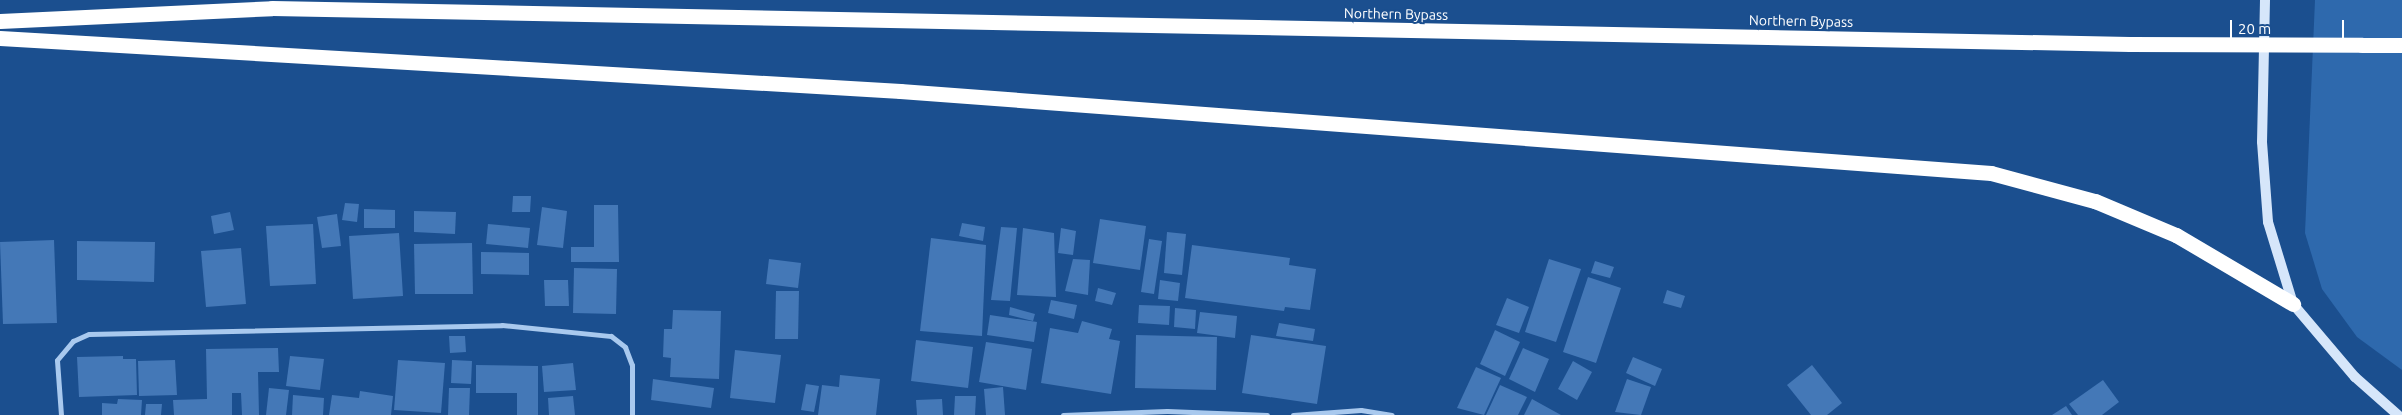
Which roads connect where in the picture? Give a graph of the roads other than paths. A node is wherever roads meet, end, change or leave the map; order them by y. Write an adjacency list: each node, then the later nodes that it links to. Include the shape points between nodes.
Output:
1 (2264, 0): 5 (main road, via 2262,142 2268,222)
2 (0, 21): 4 (highway, Northern Bypass, bridge, via 272,8 2130,44)
3 (0, 38): 5 (highway, via 900,91 1991,173 2095,201 2176,235)
4 (2402, 46)
5 (2293, 304): 12 (main road, via 2355,376)
6 (61, 415): 7 (street, via 57,360 73,341 89,334 502,325 611,336 625,347 632,366)
7 (632, 415)
8 (1063, 415): 9 (street, via 1166,411)
9 (1267, 415)
10 (1293, 415): 11 (street, via 1361,410)
11 (1392, 415)
12 (2398, 415)

